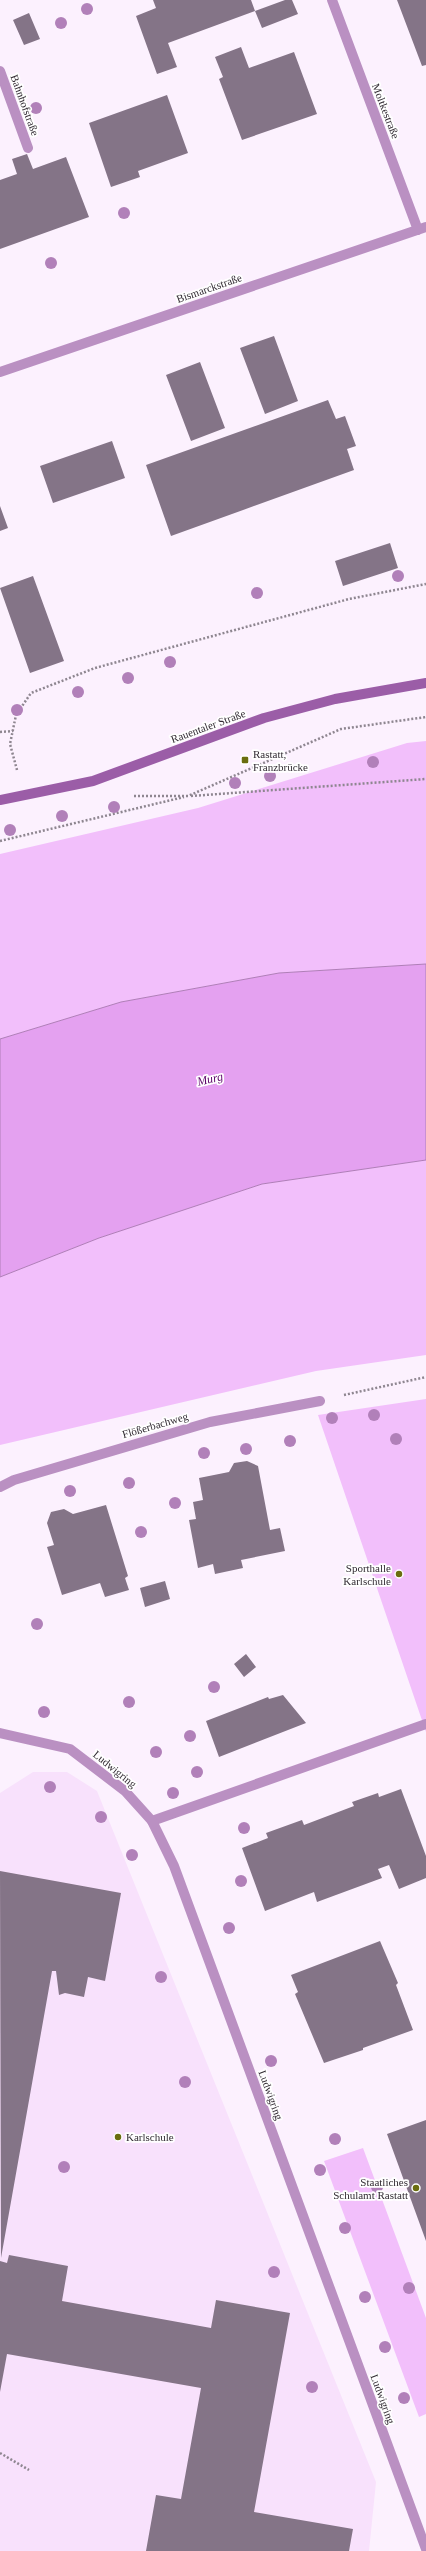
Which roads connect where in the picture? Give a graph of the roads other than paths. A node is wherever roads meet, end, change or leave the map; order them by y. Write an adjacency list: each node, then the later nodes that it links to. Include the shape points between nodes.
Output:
1 (332, 0): 4 (street, Moltkestraße)
2 (0, 71): 3 (street, Bahnhofstraße)
3 (28, 148)
4 (422, 228): 5 (street, Bismarckstraße)
5 (0, 372)
6 (426, 683): 7 (street, Rauentaler Straße, via 335,699 264,718 93,781)
7 (0, 800)
8 (320, 1401): 9 (street, Flößerbachweg, via 210,1422 14,1480)
9 (0, 1487)
10 (426, 1724): 12 (street)
11 (0, 1733): 12 (street, Ludwigring, via 70,1748 126,1791)
12 (152, 1822): 13 (street, Ludwigring, via 174,1866)
13 (426, 2549)

